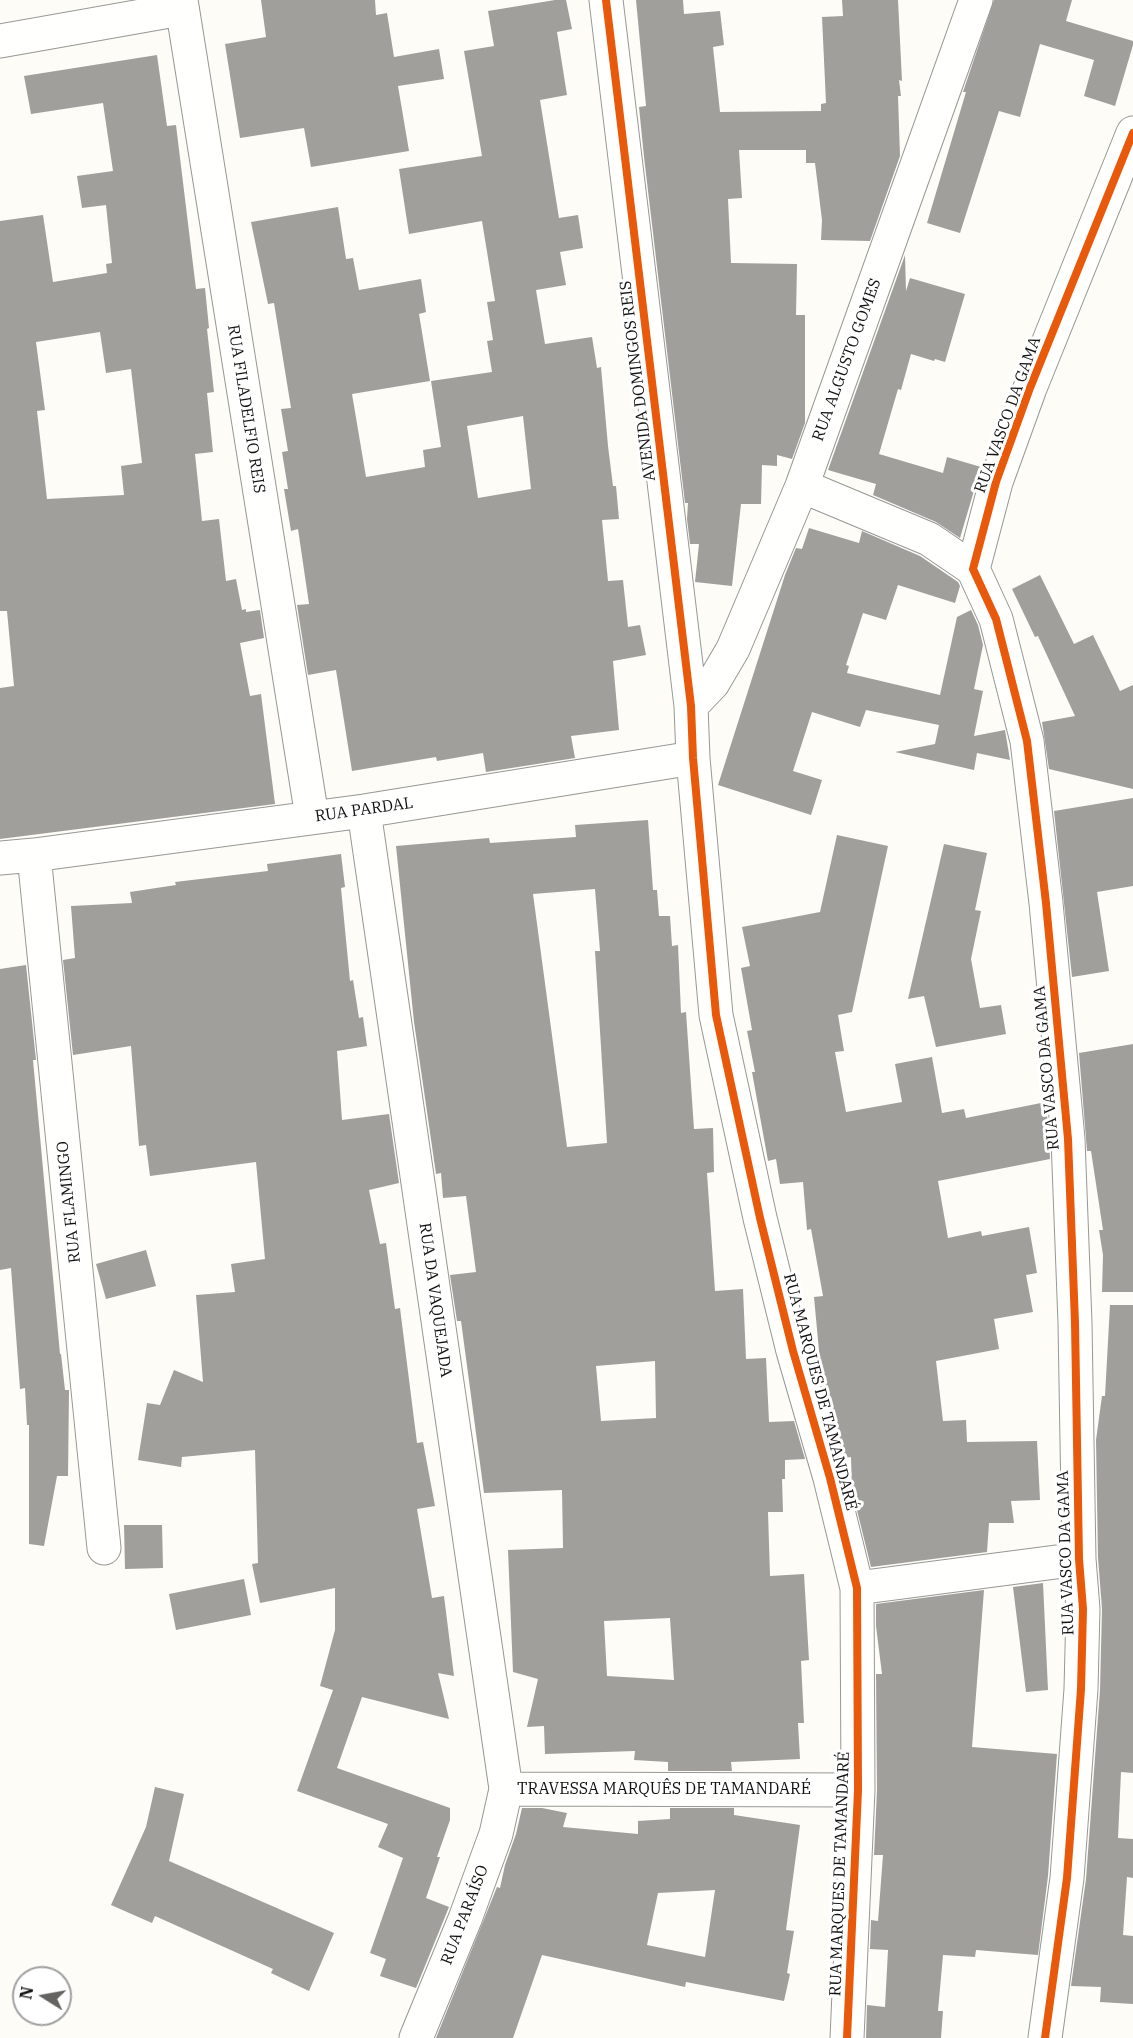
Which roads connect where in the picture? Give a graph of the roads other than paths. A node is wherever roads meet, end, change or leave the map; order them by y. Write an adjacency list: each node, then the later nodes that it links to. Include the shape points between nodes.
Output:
1 (606, 0): 10 (street, AVENIDA DOMINGOS REIS)
2 (956, 0): 6 (street)
3 (976, 0): 6 (street, RUA ALGUSTO GOMES)
4 (181, 4): 5 (street); 13 (street, RUA FILADELFIO REIS)
5 (0, 41)
6 (961, 43): 8 (street, RUA ALGUSTO GOMES)
7 (1133, 133): 9 (street, RUA VASCO DA GAMA, via 999,471)
8 (802, 486): 9 (street, via 929,539); 10 (street, RUA ALGUSTO GOMES, via 733,649 713,683)
9 (973, 568): 17 (street, RUA VASCO DA GAMA, via 996,619 1027,741 1046,903 1068,1139)
10 (690, 706): 11 (street, AVENIDA DOMINGOS REIS)
11 (693, 758): 12 (street, RUA PARDAL); 18 (street, RUA MARQUES DE TAMANDARÉ, via 716,1015 790,1340)
12 (364, 811): 13 (street, RUA PARDAL); 19 (street, RUA DA VAQUEJADA)
13 (312, 817): 14 (street, RUA PARDAL)
14 (34, 855): 15 (street, RUA PARDAL); 16 (street, RUA FLAMINGO)
15 (0, 858)
16 (104, 1548)
17 (1078, 1559): 18 (street); 23 (street, RUA VASCO DA GAMA, via 1083,1609 1081,1689 1066,1878)
18 (857, 1588): 20 (street, RUA MARQUES DE TAMANDARÉ)
19 (506, 1789): 20 (street, TRAVESSA MARQUÊS DE TAMANDARÉ); 21 (street, RUA PARAÍSO, via 496,1834)
20 (858, 1790): 22 (street, RUA MARQUES DE TAMANDARÉ)
21 (416, 2038)
22 (847, 2038)
23 (1045, 2038)

